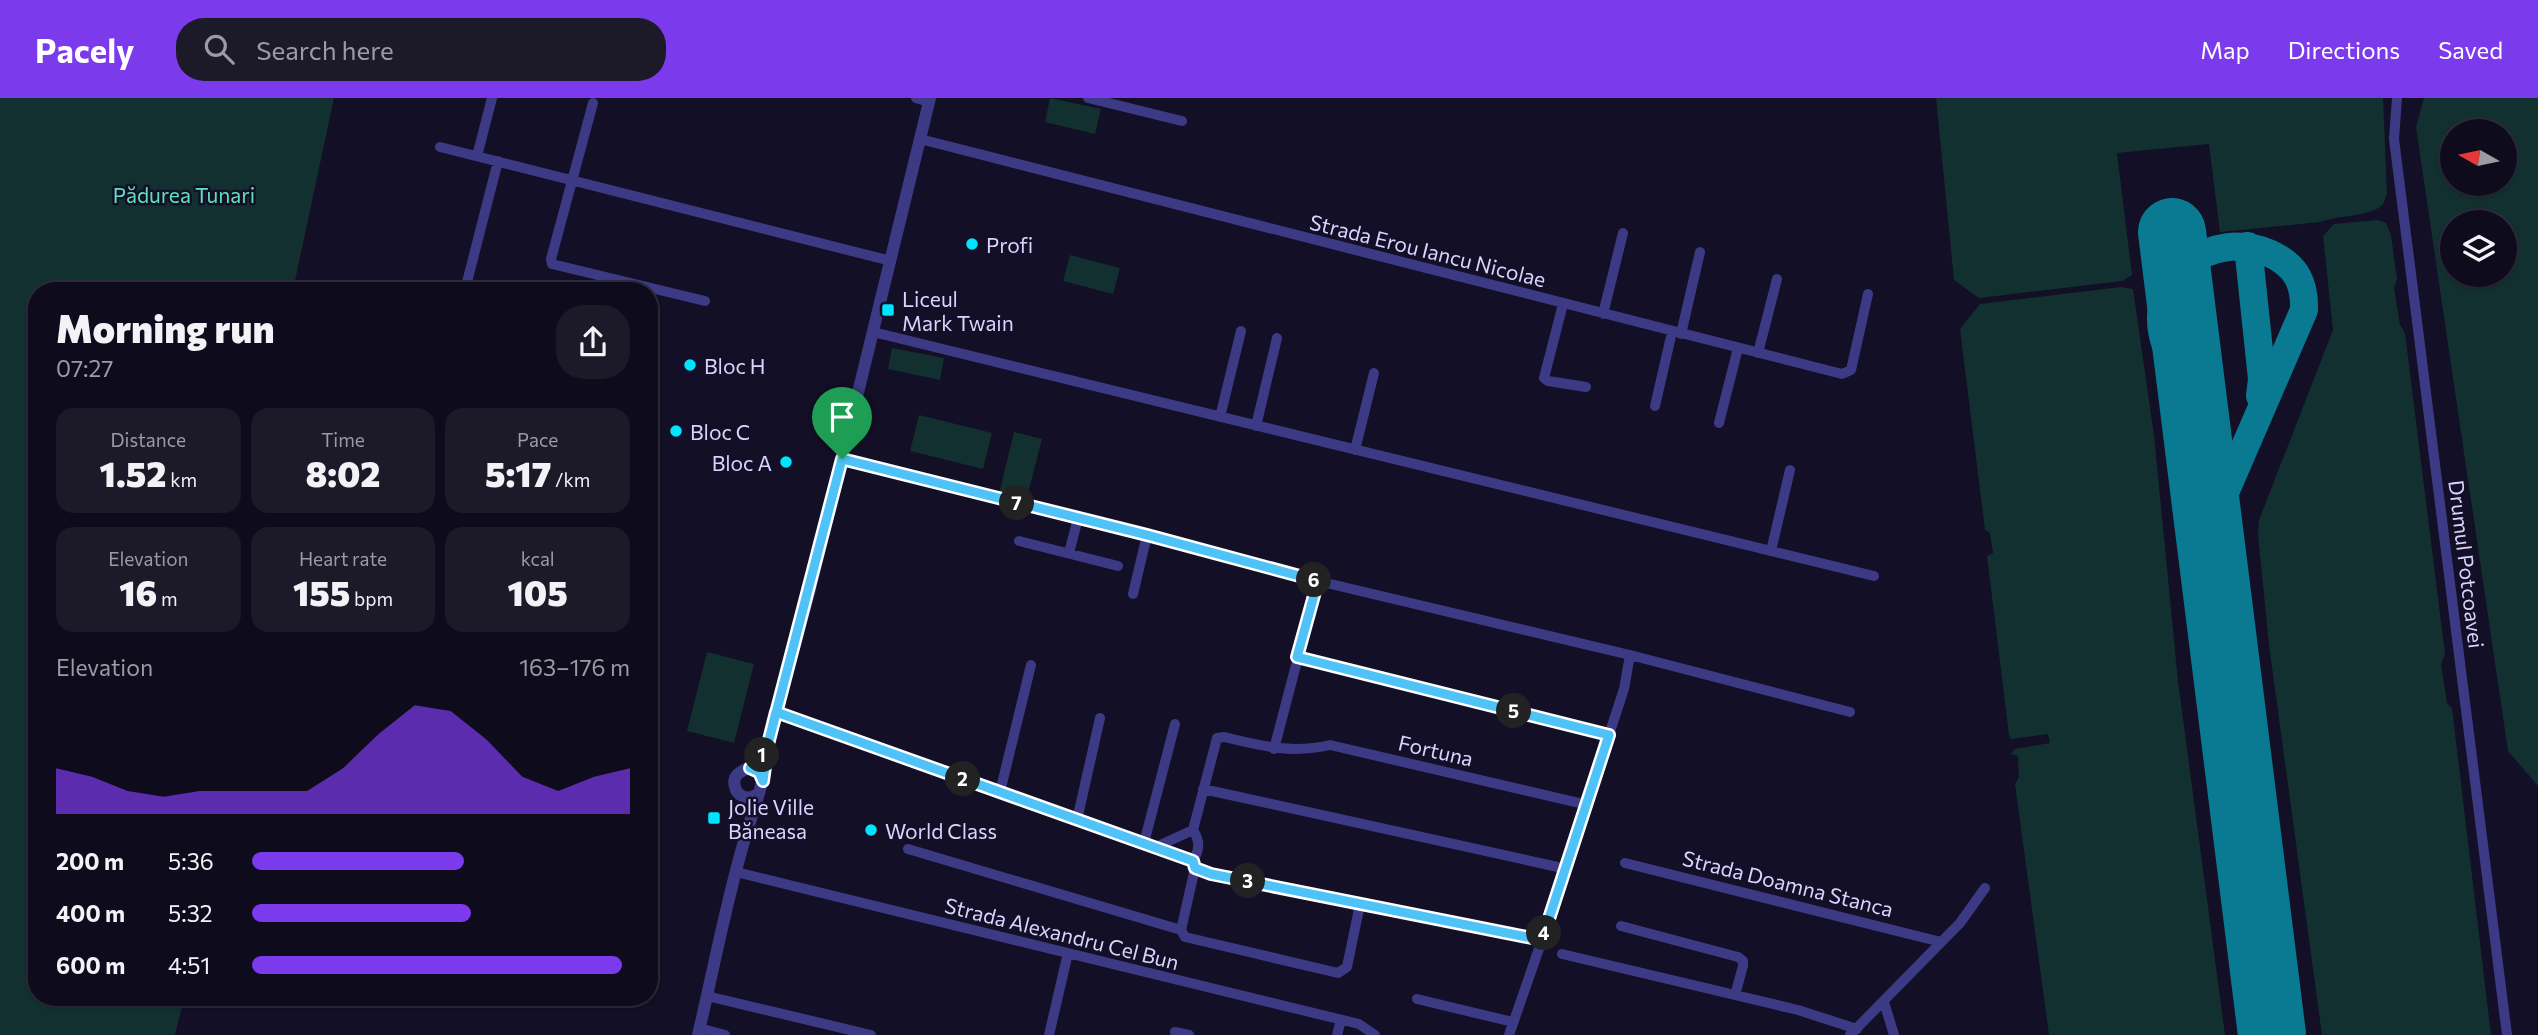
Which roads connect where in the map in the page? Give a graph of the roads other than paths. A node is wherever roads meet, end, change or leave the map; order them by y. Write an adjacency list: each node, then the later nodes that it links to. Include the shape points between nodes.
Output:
1 (492, 98): 10 (street)
2 (916, 98): 5 (street)
3 (1088, 98): 7 (street)
4 (2397, 98): 97 (street, Drumul Potcoavei, via 2394,139)
5 (930, 100): 8 (street)
6 (593, 103): 12 (street)
7 (1182, 121)
8 (920, 139): 15 (street); 22 (street, Strada Erou Iancu Nicolae)
9 (439, 147): 10 (street)
10 (477, 156): 11 (street)
11 (498, 161): 12 (street); 17 (street)
12 (572, 180): 15 (street); 18 (street, via 552,264)
13 (1623, 233): 23 (street)
14 (1700, 252): 26 (street)
15 (891, 261): 25 (street)
16 (1777, 279): 29 (street)
17 (467, 282)
18 (626, 282)
19 (658, 290): 21 (street)
20 (1868, 294): 29 (street, Strada Erou Iancu Nicolae, via 1847,373)
21 (705, 301)
22 (1563, 304): 23 (street, Strada Erou Iancu Nicolae); 31 (street, via 1544,378)
23 (1603, 314): 26 (street, Strada Erou Iancu Nicolae)
24 (1241, 331): 33 (street)
25 (873, 332): 33 (street); 37 (street)
26 (1677, 333): 28 (street, Strada Erou Iancu Nicolae); 32 (street)
27 (1278, 338): 35 (street)
28 (1738, 348): 29 (street, Strada Erou Iancu Nicolae); 34 (street)
29 (1758, 353)
30 (1374, 373): 36 (street)
31 (1586, 387)
32 (1655, 406)
33 (1220, 417): 35 (street)
34 (1719, 423)
35 (1256, 426): 36 (street)
36 (1355, 450): 42 (street)
37 (842, 459): 39 (street); 51 (street)
38 (1790, 470): 42 (street)
39 (1078, 518): 40 (street); 43 (street)
40 (1147, 535): 46 (street); 47 (street)
41 (1019, 541): 43 (street)
42 (1771, 551): 45 (street)
43 (1069, 553): 44 (street)
44 (1118, 566)
45 (1874, 576)
46 (1318, 581): 48 (street); 49 (street)
47 (1133, 594)
48 (1630, 655): 52 (street); 55 (street)
49 (1297, 657): 55 (street); 57 (street)
50 (1031, 665): 61 (street)
51 (776, 712): 56 (street); 61 (street)
52 (1850, 712)
53 (1100, 718): 64 (street)
54 (1175, 724): 66 (street)
55 (1609, 735): 63 (street)
56 (768, 744): 58 (street); 59 (street)
57 (1274, 749): 60 (street, Fortuna, via 1217,738); 63 (street, Fortuna, via 1306,751 1330,745)
58 (750, 768): 59 (street, via 759,772); 62 (street, via 735,779 737,792)
59 (763, 781): 62 (street)
60 (1203, 789): 65 (street); 70 (street)
61 (1000, 792): 64 (street)
62 (751, 796): 71 (street)
63 (1588, 805): 70 (street)
64 (1077, 820): 66 (street)
65 (1193, 830): 66 (street); 69 (street, via 1199,847)
66 (1150, 845): 69 (street)
67 (908, 849): 75 (street)
68 (1625, 863): 77 (street, Strada Doamna Stanca)
69 (1194, 864): 73 (street, via 1211,874); 75 (street)
70 (1567, 869): 76 (street)
71 (736, 872): 78 (street, Strada Alexandru Cel Bun); 81 (street)
72 (1985, 888): 77 (street)
73 (1360, 904): 75 (street, via 1348,967 1338,973 1185,937); 76 (street)
74 (1621, 926): 80 (street, via 1738,957 1743,966)
75 (1181, 930)
76 (1542, 940): 85 (street)
77 (1941, 942): 83 (street)
78 (1068, 953): 84 (street, Strada Alexandru Cel Bun); 91 (street)
79 (1562, 954): 80 (street)
80 (1735, 995): 88 (street, via 1798,1010)
81 (707, 996): 86 (street); 90 (street)
82 (1417, 999): 85 (street)
83 (1884, 1002): 88 (street); 96 (street)
84 (1341, 1020): 93 (street); 94 (street, Strada Alexandru Cel Bun, via 1359,1024)
85 (1513, 1022): 95 (street)
86 (699, 1032): 89 (street)
87 (1175, 1032): 92 (street)
88 (1854, 1032)
89 (725, 1035)
90 (871, 1035)
91 (1049, 1035)
92 (1189, 1035)
93 (1337, 1035)
94 (1375, 1035)
95 (1509, 1035)
96 (1894, 1035)
97 (2507, 1035)

